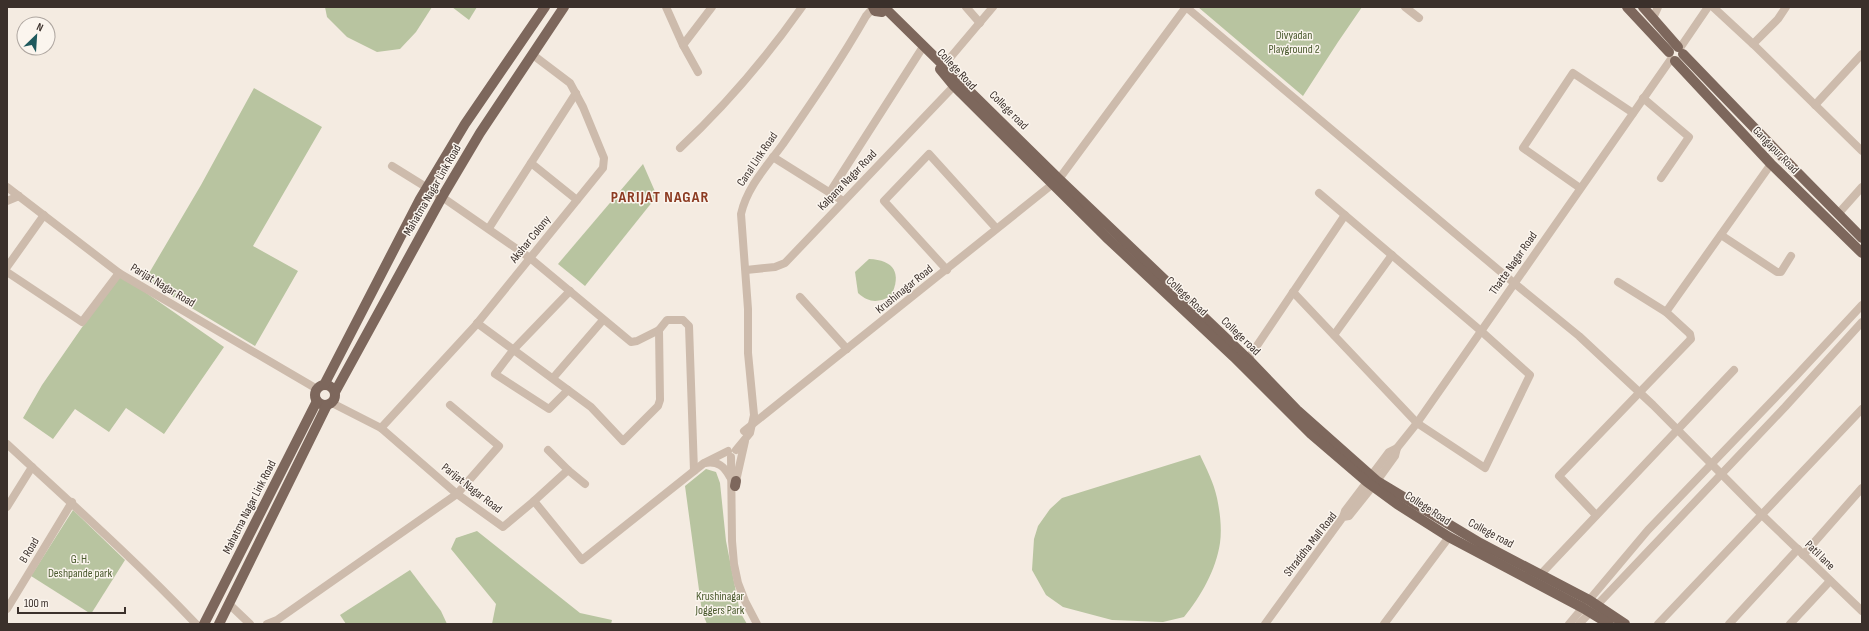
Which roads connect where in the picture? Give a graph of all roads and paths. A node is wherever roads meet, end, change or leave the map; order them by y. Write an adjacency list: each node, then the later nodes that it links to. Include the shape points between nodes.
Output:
1 (545, 7): 42 (main road, Mahatma Nagar Link Road, via 465,124)
2 (564, 7): 25 (main road, Mahatma Nagar Link Road)
3 (666, 7): 21 (street)
4 (712, 7): 21 (street)
5 (802, 7): 33 (street, via 780,38 710,120)
6 (966, 7): 19 (street)
7 (993, 7): 19 (street)
8 (1186, 7): 40 (street, Krushinagar Road); 69 (street, Patil lane)
9 (1405, 7): 17 (street)
10 (1627, 7): 23 (main road, Gangapur Road)
11 (1643, 7): 18 (main road, Gangapur Road)
12 (1658, 7): 18 (street)
13 (1708, 7): 23 (street, Thatte Nagar Road)
14 (1713, 7): 20 (street)
15 (1786, 7): 20 (street)
16 (878, 9): 22 (main road, College Road); 26 (main road, College road); 35 (street, Canal Link Road, via 866,16)
17 (1419, 18)
18 (1653, 18): 23 (main road, Gangapur Road)
19 (980, 22): 26 (street)
20 (1754, 44): 31 (street)
21 (683, 45): 27 (street)
22 (921, 50): 28 (main road, College Road); 45 (street)
23 (1676, 53): 30 (street, Thatte Nagar Road); 37 (main road, Gangapur Road); 52 (main road, Gangapur Road)
24 (1862, 54): 31 (street)
25 (533, 55): 29 (street, Akshar Colony, via 570,83); 48 (main road, Mahatma Nagar Link Road)
26 (944, 65): 40 (main road, College road)
27 (698, 72)
28 (954, 86): 40 (main road, College Road); 51 (street, Kalpana Nagar Road)
29 (576, 93): 36 (street); 49 (street, Akshar Colony, via 604,158 603,168)
30 (1643, 98): 32 (street, Thatte Nagar Road); 39 (street, via 1689,137)
31 (1815, 105): 34 (street)
32 (1633, 113): 44 (street, Thatte Nagar Road); 44 (street, via 1573,73 1523,148)
33 (680, 148)
34 (1862, 151)
35 (773, 157): 45 (street); 64 (street, Canal Link Road, via 743,204 741,214)
36 (531, 163): 49 (street); 55 (street)
37 (1771, 164): 57 (street); 59 (main road, Gangapur Road)
38 (392, 166): 42 (street)
39 (1661, 178)
40 (1056, 182): 56 (street, Krushinagar Road); 83 (main road, College road); 111 (main road, College Road, via 1086,218 1234,357 1311,434)
41 (7, 187): 47 (street, Parijat Nagar Road)
42 (427, 187): 48 (street); 86 (main road, Mahatma Nagar Link Road)
43 (1862, 187): 52 (street)
44 (1580, 188): 69 (street, Thatte Nagar Road)
45 (830, 192): 51 (street)
46 (1319, 193): 54 (street)
47 (18, 196): 50 (street); 53 (street, Parijat Nagar Road)
48 (442, 197): 55 (street); 88 (main road, Mahatma Nagar Link Road)
49 (577, 200): 62 (street, Akshar Colony)
50 (7, 201)
51 (843, 201): 64 (street, Kalpana Nagar Road, via 785,263 775,267)
52 (1838, 214): 58 (main road, Gangapur Road)
53 (44, 215): 63 (street); 67 (street, Parijat Nagar Road)
54 (1345, 215): 60 (street); 71 (street)
55 (489, 228): 62 (street)
56 (996, 228): 65 (street, Krushinagar Road); 65 (street, via 929,154 884,201)
57 (1721, 235): 61 (street, via 1777,272 1781,272); 74 (street)
58 (1862, 238)
59 (1862, 253)
60 (1392, 255): 79 (street); 80 (street)
61 (1791, 256)
62 (530, 258): 70 (street); 77 (street, Akshar Colony)
63 (7, 267)
64 (746, 270): 90 (street, Canal Link Road)
65 (947, 270): 82 (street, Krushinagar Road)
66 (7, 272): 67 (street, via 82,322)
67 (119, 273): 86 (street, Parijat Nagar Road)
68 (1618, 282): 74 (street)
69 (1514, 284): 79 (street, Thatte Nagar Road); 89 (street, Patil lane, via 1579,336)
70 (570, 291): 75 (street); 81 (street)
71 (1293, 292): 80 (street); 83 (street)
72 (800, 297): 82 (street)
73 (1862, 305): 106 (street)
74 (1666, 312): 89 (street, via 1690,334 1691,339)
75 (603, 320): 78 (street, via 631,342); 85 (street)
76 (1862, 322): 110 (street, via 1785,407)
77 (477, 323): 81 (street); 98 (street, Akshar Colony)
78 (659, 330): 87 (street, via 660,400 658,406 623,441 591,407); 109 (street, via 667,320 683,320 689,326)
79 (1481, 330): 96 (street, Thatte Nagar Road); 96 (street, via 1530,375 1485,468)
80 (1334, 335): 96 (street)
81 (514, 349): 85 (street); 87 (street, via 495,374 549,409)
82 (847, 350): 95 (street, Krushinagar Road)
83 (1248, 360): 111 (main road, College road)
84 (1734, 370): 99 (street)
85 (553, 378): 87 (street)
86 (320, 387): 88 (main road, via 330,386); 91 (main road, via 315,395)
87 (568, 390)
88 (335, 392): 92 (main road, via 335,398)
89 (1639, 392): 99 (street, Patil lane); 119 (street, via 1559,476)
90 (752, 396): 97 (street, Canal Link Road); 100 (street, Canal Link Road)
91 (317, 401): 92 (main road); 131 (main road, Mahatma Nagar Link Road)
92 (329, 404): 98 (street, Parijat Nagar Road); 126 (main road, Mahatma Nagar Link Road)
93 (450, 405): 115 (street, via 499,446)
94 (1862, 409): 120 (street)
95 (764, 415): 97 (street); 100 (street)
96 (1418, 423): 102 (street, Thatte Nagar Road)
97 (752, 424): 100 (street, Canal Link Road)
98 (381, 428): 115 (street, Parijat Nagar Road)
99 (1678, 430): 106 (street, Patil lane); 119 (street)
100 (747, 434): 104 (street, Canal Link Road); 112 (street, Canal Link Road)
101 (7, 444): 107 (street)
102 (1398, 448): 111 (street, Shraddha Mall Road, via 1389,452)
103 (548, 450): 108 (street)
104 (732, 453): 105 (street); 112 (street)
105 (708, 462): 109 (street); 112 (street, via 724,468)
106 (1712, 464): 110 (street, Patil lane); 127 (street, via 1648,530)
107 (32, 467): 117 (street); 118 (street)
108 (568, 470): 113 (street); 116 (street)
109 (694, 471): 116 (street, via 582,560)
110 (1720, 473): 120 (street, Patil lane); 127 (street)
111 (1372, 481): 121 (main road, College Road, via 1397,504); 122 (main road, College road); 136 (street, Shraddha Mall Road, via 1349,516 1344,518)
112 (734, 482): 135 (street, Canal Link Road, via 734,564 742,595)
113 (585, 484)
114 (1862, 488): 123 (street)
115 (456, 494): 116 (street, Parijat Nagar Road, via 503,527); 134 (street, via 277,620)
116 (534, 501)
117 (72, 502): 128 (street, B Road); 130 (street)
118 (7, 507)
119 (1596, 515): 124 (street)
120 (1762, 515): 123 (street, Patil lane); 142 (street)
121 (1449, 537): 122 (main road, College Road); 137 (street)
122 (1478, 547): 124 (main road, College road); 127 (main road, College Road)
123 (1800, 552): 125 (street, Patil lane); 143 (street)
124 (1541, 574): 127 (main road, College road)
125 (1830, 581): 129 (street, Patil lane); 144 (street)
126 (230, 604): 132 (main road, Mahatma Nagar Link Road); 133 (street)
127 (1590, 606): 138 (street); 139 (street); 140 (main road, College Road); 141 (main road, College road)
128 (7, 609)
129 (1862, 611)
130 (196, 624)
131 (204, 624)
132 (219, 624)
133 (250, 624)
134 (267, 624)
135 (757, 624)
136 (1265, 624)
137 (1384, 624)
138 (1569, 624)
139 (1579, 624)
140 (1609, 624)
141 (1625, 624)
142 (1658, 624)
143 (1729, 624)
144 (1790, 624)

